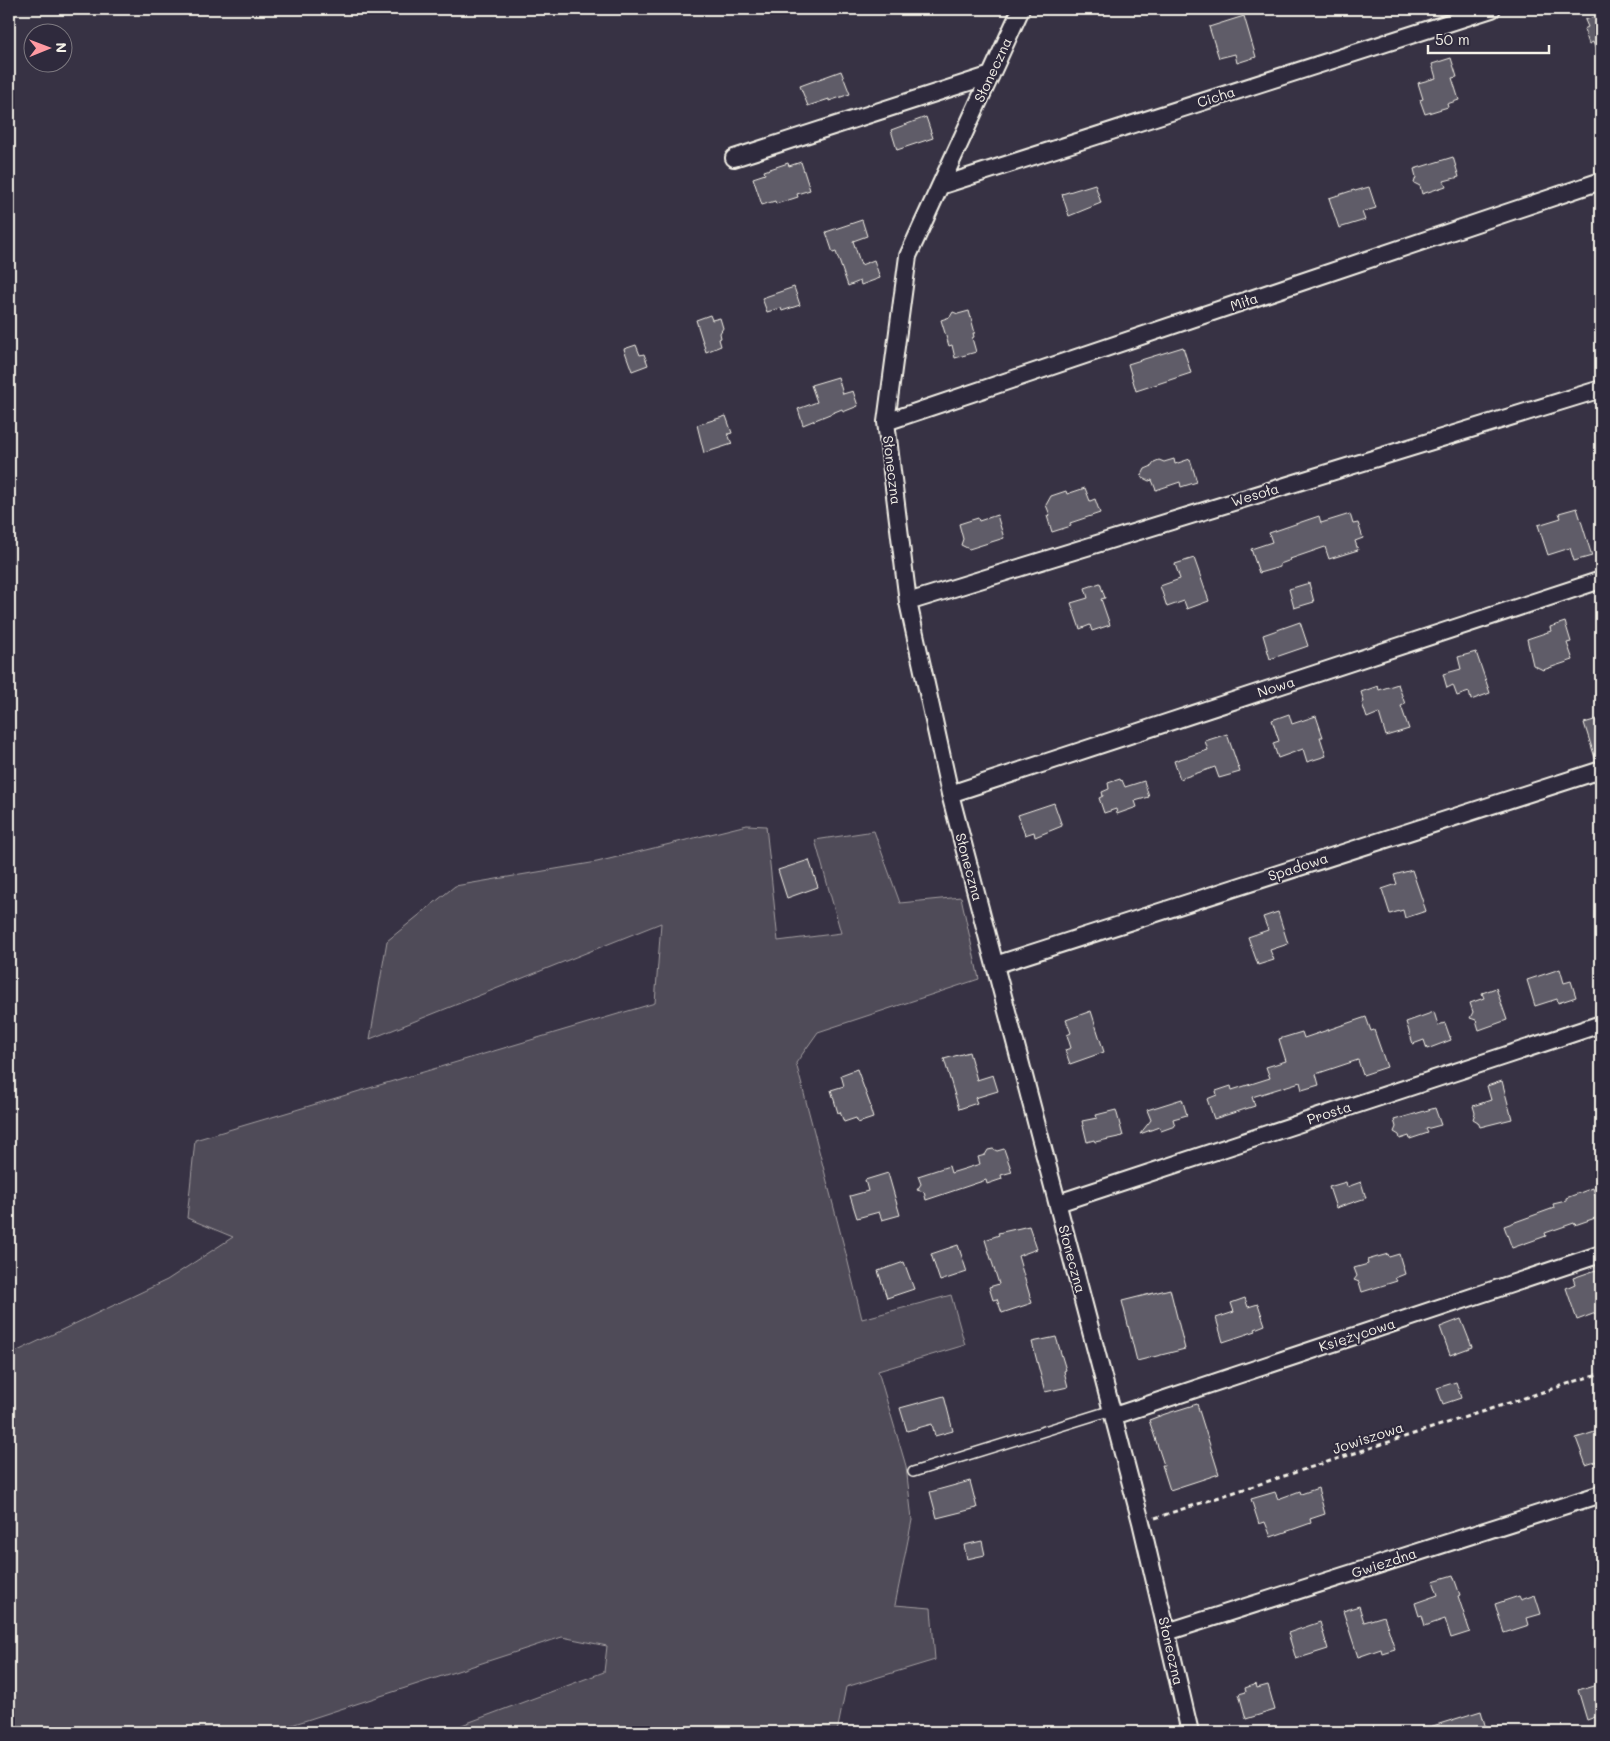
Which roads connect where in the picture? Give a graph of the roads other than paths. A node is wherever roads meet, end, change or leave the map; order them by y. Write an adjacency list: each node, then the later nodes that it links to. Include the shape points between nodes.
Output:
1 (1021, 9): 3 (street, Słoneczna)
2 (1492, 9): 6 (street, Cicha)
3 (991, 75): 4 (street); 6 (street, Słoneczna)
4 (734, 158)
5 (1601, 181): 8 (street, Miła)
6 (940, 186): 8 (street, Słoneczna, via 908,256)
7 (1601, 389): 10 (street, Wesoła)
8 (886, 422): 10 (street, Słoneczna)
9 (1601, 580): 12 (street, Nowa)
10 (908, 602): 12 (street, Słoneczna)
11 (1601, 770): 13 (street, Spadowa)
12 (950, 794): 13 (street, Słoneczna)
13 (995, 965): 15 (street, Słoneczna)
14 (1601, 1024): 15 (street, Prosta)
15 (1058, 1203): 17 (street, Słoneczna)
16 (1601, 1254): 17 (street, Księżycowa)
17 (1113, 1413): 18 (lane); 20 (street, Słoneczna)
18 (913, 1472)
19 (1601, 1494): 20 (street, Gwiezdna)
20 (1167, 1632): 21 (street, Słoneczna)
21 (1190, 1732)

